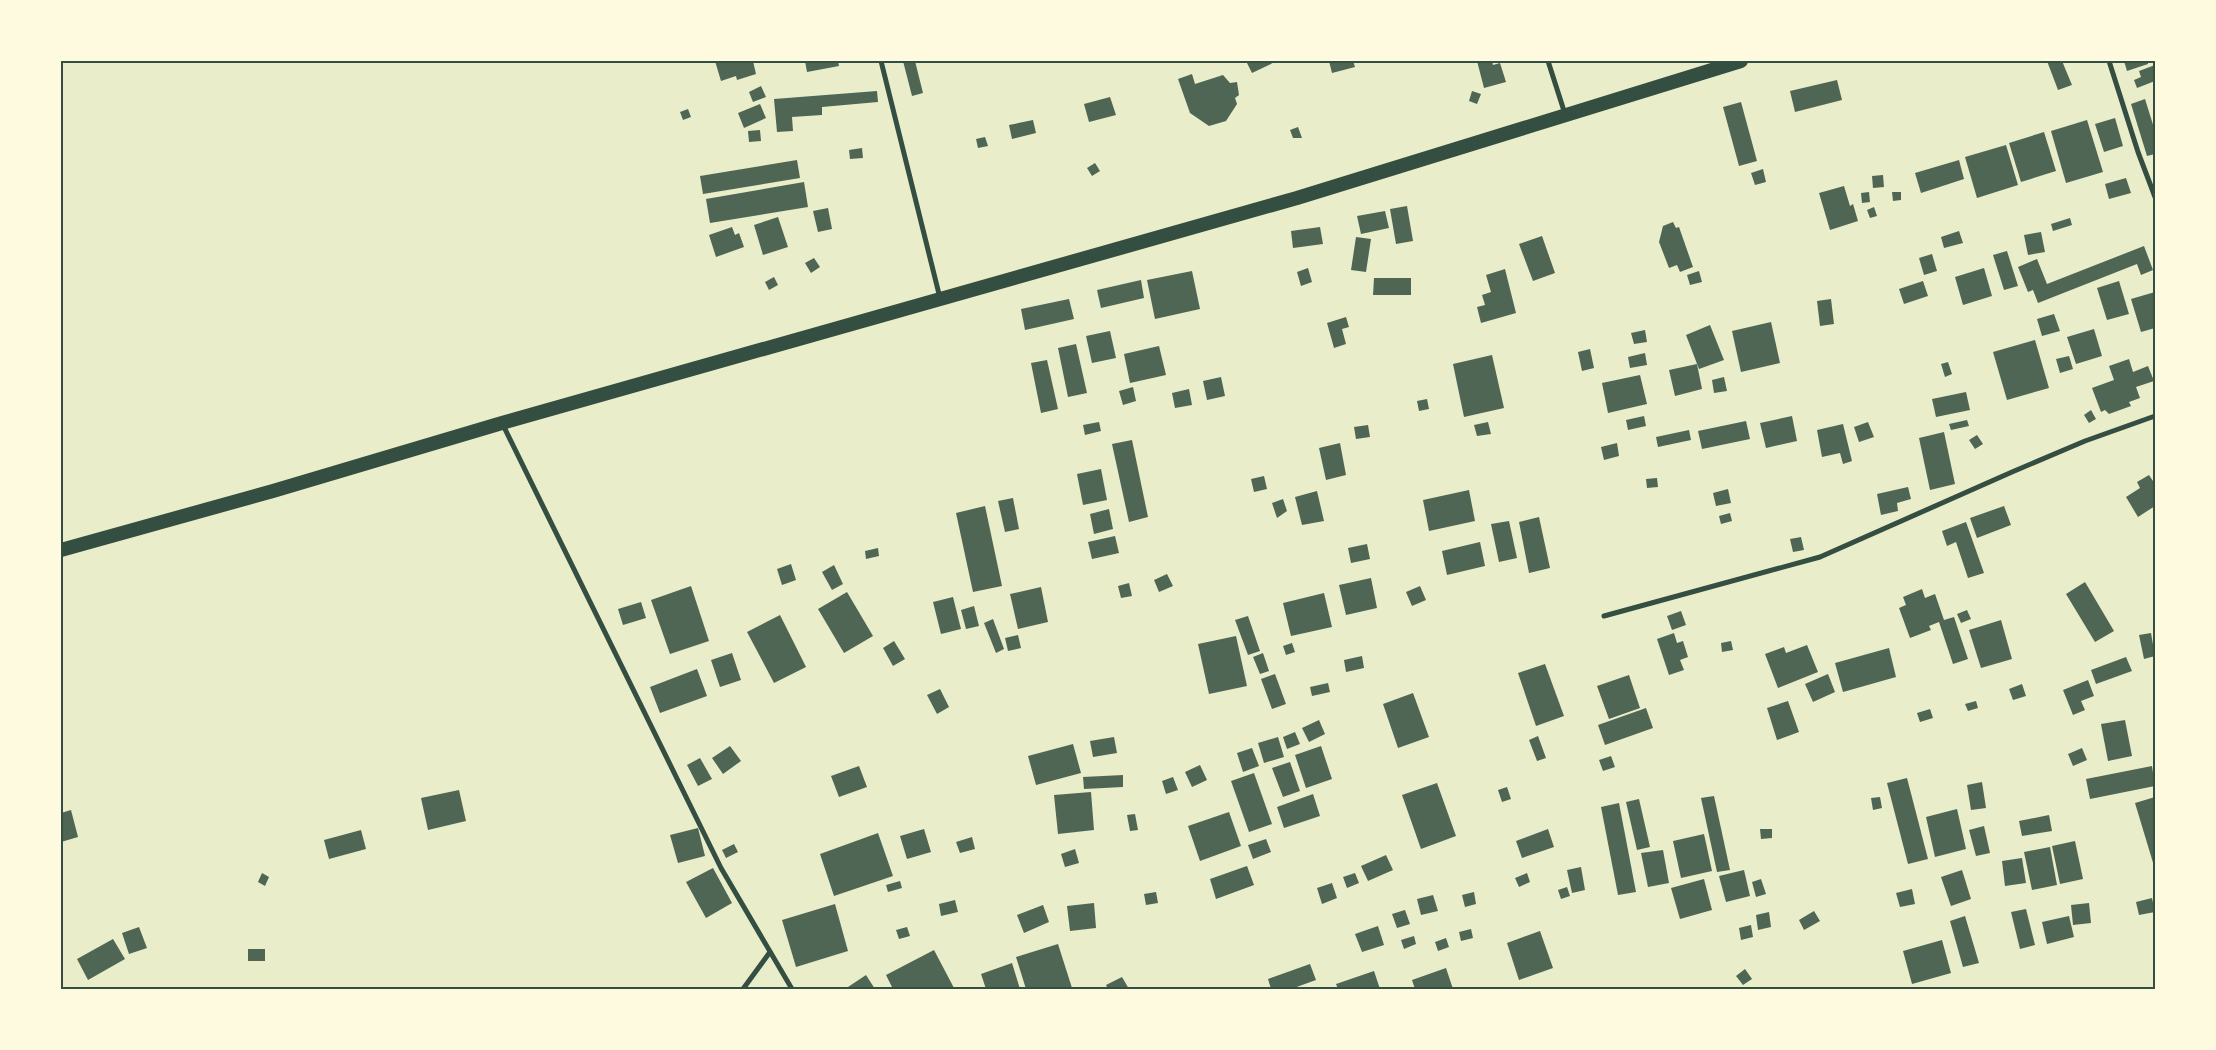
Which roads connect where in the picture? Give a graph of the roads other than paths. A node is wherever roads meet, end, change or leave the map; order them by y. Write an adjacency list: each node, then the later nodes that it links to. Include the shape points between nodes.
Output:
1 (881, 61): 7 (street)
2 (1548, 61): 5 (street)
3 (1742, 61): 5 (highway)
4 (2109, 61): 6 (street)
5 (1565, 115): 7 (highway, via 1296,198)
6 (2155, 197)
7 (941, 300): 9 (highway)
8 (2155, 416): 11 (street, via 2030,464 1820,557)
9 (502, 423): 10 (highway); 12 (street, via 716,859)
10 (61, 550)
11 (1604, 616)
12 (770, 952): 13 (street); 14 (street)
13 (743, 989)
14 (792, 989)

